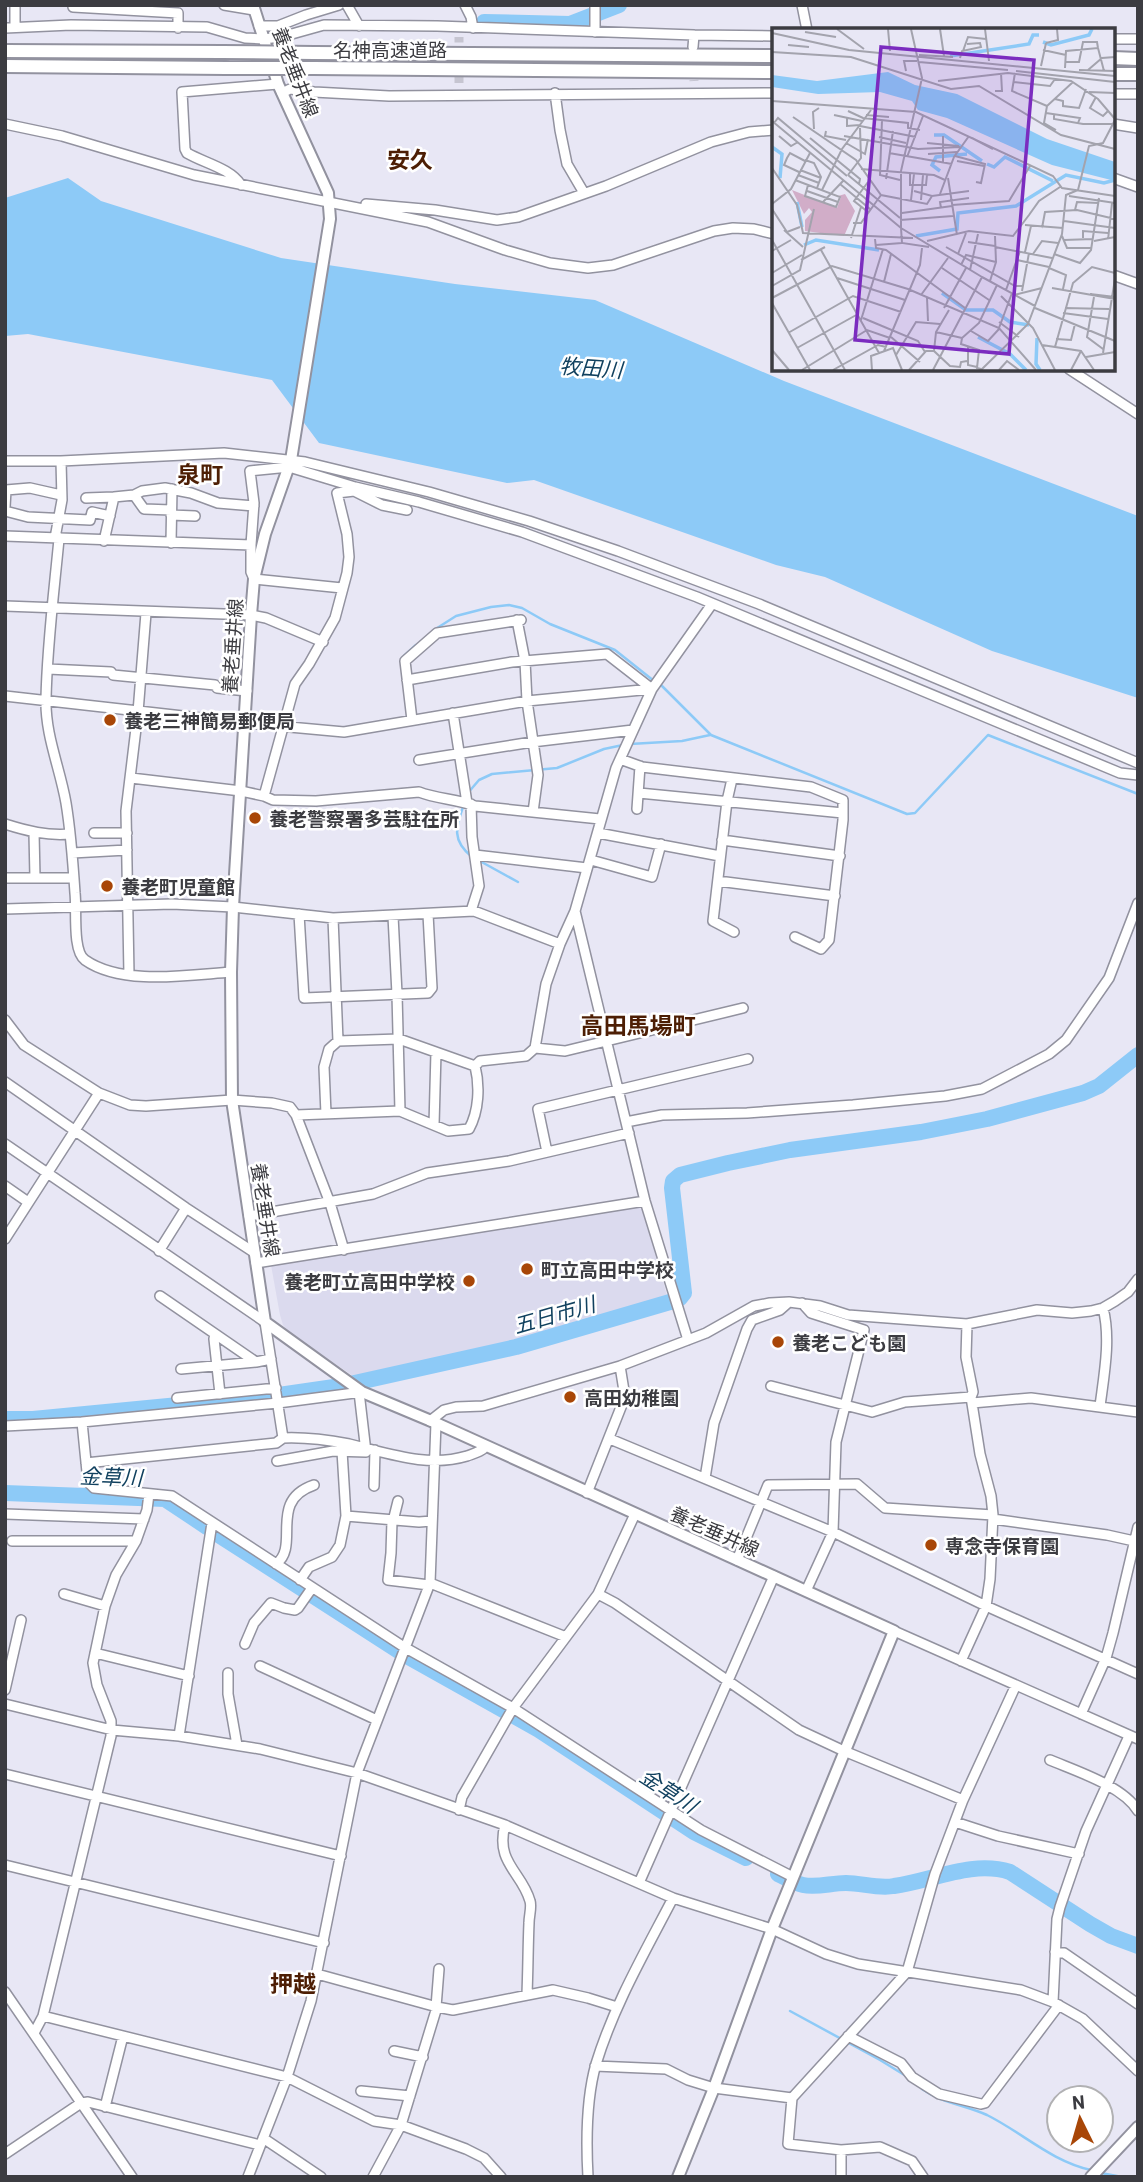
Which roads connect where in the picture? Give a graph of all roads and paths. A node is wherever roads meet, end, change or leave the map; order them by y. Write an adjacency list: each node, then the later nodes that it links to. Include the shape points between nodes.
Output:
1 (15, 5): 18 (street)
2 (224, 5): 8 (street)
3 (339, 5): 9 (street)
4 (348, 5): 17 (street)
5 (465, 5): 21 (street)
6 (802, 5): 22 (street)
7 (73, 6): 10 (street); 14 (street)
8 (253, 7): 16 (main road, 養老垂井線)
9 (324, 7): 16 (street, via 278,26)
10 (112, 9): 13 (street); 15 (street)
11 (178, 9): 13 (street); 20 (street)
12 (595, 11): 23 (street)
13 (147, 12): 19 (street)
14 (71, 25): 15 (street); 18 (street)
15 (113, 26): 19 (street)
16 (259, 26): 26 (main road, 養老垂井線)
17 (359, 26): 21 (street, via 459,32); 26 (street, via 324,26)
18 (10, 27)
19 (148, 27): 20 (street)
20 (178, 28): 26 (street, via 207,27)
21 (473, 28): 23 (street)
22 (807, 28)
23 (595, 32): 24 (street)
24 (694, 35): 25 (street); 29 (street)
25 (772, 36)
26 (263, 39): 40 (main road, 養老垂井線)
27 (1115, 39): 28 (street)
28 (1138, 39)
29 (693, 47)
30 (5, 51): 31 (highway, 名神高速道路, bridge)
31 (772, 56)
32 (1115, 58): 33 (highway)
33 (1138, 59)
34 (5, 66): 35 (highway, 名神高速道路, bridge)
35 (772, 72)
36 (1115, 74): 37 (highway)
37 (1138, 74)
38 (694, 81): 42 (street)
39 (459, 83): 46 (street)
40 (280, 88): 46 (street, via 389,96); 52 (street, via 182,92 187,153 228,173); 55 (main road, 養老垂井線)
41 (555, 93): 42 (street); 46 (street); 54 (street, via 568,164)
42 (694, 93): 43 (street)
43 (772, 93)
44 (1115, 94): 45 (street)
45 (1138, 94)
46 (459, 95)
47 (5, 124): 52 (street, via 62,135)
48 (1115, 124): 49 (street)
49 (1138, 128)
50 (772, 130): 54 (street, via 711,142)
51 (1115, 179): 53 (street)
52 (240, 185): 55 (street)
53 (1138, 187)
54 (583, 193): 56 (street, via 497,220 435,210)
55 (329, 202): 56 (street); 64 (main road, 養老垂井線, via 325,253)
56 (354, 206): 57 (street, via 428,222 550,263 588,268 613,265 714,231 733,228)
57 (772, 234)
58 (1115, 276): 59 (street)
59 (1138, 284)
60 (1072, 371): 61 (street)
61 (1138, 414)
62 (5, 461): 63 (street)
63 (61, 461): 64 (street, via 224,453); 67 (street)
64 (290, 464): 66 (street); 71 (street, via 250,471); 83 (main road, 養老垂井線); 110 (street, via 429,492 618,551 759,604)
65 (172, 489): 68 (street); 71 (street, via 218,503); 74 (street)
66 (355, 489): 73 (street, via 382,505); 84 (street, via 337,493 348,534 349,557); 85 (street, via 522,532)
67 (61, 495): 72 (street, via 30,488 6,490); 77 (street)
68 (135, 495): 69 (street); 74 (street, via 144,509)
69 (114, 496): 70 (street); 75 (street)
70 (86, 498)
71 (254, 506): 82 (street)
72 (5, 509): 77 (street, via 28,517)
73 (407, 510)
74 (171, 512): 76 (street); 81 (street)
75 (110, 516): 77 (street, via 92,512 90,520); 80 (street)
76 (195, 516)
77 (58, 519): 79 (street)
78 (5, 536): 79 (street)
79 (57, 539): 80 (street); 87 (street)
80 (104, 541): 81 (street)
81 (171, 542): 82 (street)
82 (251, 545): 83 (street)
83 (254, 579): 84 (street); 89 (main road, 養老垂井線)
84 (342, 588): 90 (street)
85 (712, 604): 95 (street); 112 (street, via 1120,773)
86 (5, 606): 87 (street)
87 (53, 608): 88 (street); 92 (street)
88 (146, 612): 89 (street); 93 (street)
89 (251, 615): 90 (street); 96 (main road, 養老垂井線)
90 (323, 642): 104 (street, via 295,684)
91 (525, 661): 94 (street); 94 (street, via 519,620 437,634 405,662); 95 (street, via 607,653); 99 (street)
92 (48, 669): 93 (street); 98 (street)
93 (141, 677): 96 (street); 100 (street)
94 (407, 680): 102 (street)
95 (652, 689): 99 (street); 105 (street)
96 (247, 691): 103 (main road, 養老垂井線)
97 (5, 696): 98 (street)
98 (46, 701): 100 (street); 129 (street)
99 (527, 701): 101 (street); 106 (street)
100 (138, 712): 103 (street); 113 (street)
101 (453, 713): 102 (street); 107 (street)
102 (412, 720): 104 (street, via 344,732)
103 (245, 723): 104 (street); 115 (main road, 養老垂井線)
104 (282, 726): 117 (street)
105 (633, 730): 106 (street); 108 (street)
106 (532, 742): 107 (street); 121 (street, via 538,775)
107 (460, 754): 109 (street); 119 (street)
108 (620, 759): 111 (street); 123 (street)
109 (419, 760)
110 (1138, 763)
111 (640, 766): 114 (street); 116 (street)
112 (1138, 775)
113 (131, 778): 115 (street); 127 (street)
114 (732, 779): 118 (street); 122 (street, via 811,788 844,800)
115 (241, 791): 117 (street); 146 (main road, 養老垂井線)
116 (639, 793): 118 (street); 120 (street)
117 (264, 796): 119 (street, via 316,801 419,792)
118 (727, 801): 122 (street); 130 (street)
119 (469, 804): 121 (street); 134 (street)
120 (637, 809)
121 (533, 812): 123 (street)
122 (843, 813): 136 (street)
123 (600, 819): 128 (street)
124 (5, 824): 125 (street)
125 (34, 832): 129 (street); 139 (street)
126 (94, 833): 127 (street)
127 (127, 833): 132 (street)
128 (598, 833): 131 (street); 137 (street)
129 (70, 834): 133 (street)
130 (722, 840): 135 (street); 136 (street)
131 (661, 844): 135 (street); 137 (street, via 652,877)
132 (127, 850): 133 (street); 144 (street)
133 (72, 853): 140 (street)
134 (475, 855): 137 (street); 148 (street, via 479,886)
135 (720, 856): 141 (street)
136 (839, 856): 142 (street)
137 (589, 864): 149 (street)
138 (5, 878): 139 (street)
139 (36, 878): 140 (street)
140 (74, 878): 145 (street)
141 (718, 881): 142 (street); 154 (street, via 713,920)
142 (835, 896): 155 (street, via 829,940 821,949)
143 (1138, 903): 177 (street, via 1109,978 1066,1040 1049,1054 982,1089 853,1105 662,1115)
144 (127, 906): 145 (street); 146 (street); 158 (street)
145 (76, 907): 147 (street); 158 (street, via 77,949 83,959)
146 (233, 907): 150 (street); 157 (main road, 養老垂井線)
147 (5, 909)
148 (471, 911): 151 (street); 156 (street)
149 (575, 911): 156 (street); 164 (street)
150 (299, 914): 153 (street); 160 (street, via 304,998)
151 (428, 914): 152 (street); 159 (street, via 432,988 428,993)
152 (393, 916): 153 (street); 159 (street)
153 (333, 918): 160 (street)
154 (734, 932)
155 (795, 937)
156 (560, 944): 166 (street, via 546,984)
157 (231, 971): 158 (street); 173 (main road, 養老垂井線)
158 (129, 975)
159 (397, 995): 160 (street); 163 (street)
160 (336, 998): 165 (street)
161 (743, 1008): 164 (street)
162 (5, 1020): 172 (street, via 24,1045)
163 (399, 1040): 165 (street); 167 (street); 174 (street)
164 (606, 1040): 166 (street, via 565,1051); 171 (street)
165 (338, 1041): 175 (street, via 329,1049 324,1067)
166 (534, 1048): 169 (street, via 526,1056 480,1061)
167 (436, 1052): 169 (street); 178 (street)
168 (748, 1059): 171 (street)
169 (475, 1066): 178 (street, via 475,1117 469,1129)
170 (5, 1082): 179 (street)
171 (617, 1089): 177 (street); 182 (street, via 538,1109)
172 (100, 1093): 173 (street, via 146,1106); 179 (street)
173 (232, 1100): 176 (street, via 272,1102 289,1107); 189 (main road, 養老垂井線)
174 (400, 1111): 175 (street); 178 (street)
175 (326, 1114): 176 (street)
176 (296, 1115): 187 (street)
177 (626, 1122): 180 (street)
178 (434, 1125)
179 (75, 1131): 183 (street); 188 (street)
180 (629, 1133): 182 (street); 185 (street)
181 (5, 1144): 183 (street)
182 (547, 1152): 187 (street, via 427,1173 373,1194)
183 (47, 1173): 186 (street); 193 (street)
184 (5, 1186): 186 (street)
185 (645, 1201): 192 (street); 203 (street)
186 (28, 1202): 190 (street)
187 (330, 1203): 189 (street); 192 (street)
188 (186, 1208): 193 (street); 194 (street)
189 (249, 1216): 194 (main road, 養老垂井線)
190 (9, 1226): 191 (street)
191 (5, 1239)
192 (344, 1250): 194 (street)
193 (159, 1251): 200 (street)
194 (256, 1258): 200 (main road, 養老垂井線)
195 (1138, 1279): 199 (street, via 1128,1292)
196 (160, 1296): 202 (street)
197 (789, 1302): 198 (street); 203 (street, via 754,1306); 230 (street, via 752,1320 747,1329 714,1423)
198 (802, 1303): 201 (street, via 848,1315); 216 (street, via 811,1313 864,1330)
199 (1103, 1308): 201 (street, via 1072,1313 1038,1310); 217 (street, via 1106,1330)
200 (265, 1322): 204 (street); 211 (main road, 養老垂井線)
201 (967, 1324): 214 (street)
202 (215, 1334): 205 (street); 206 (street)
203 (688, 1340): 207 (street)
204 (271, 1359): 205 (street); 210 (street)
205 (256, 1362): 206 (street)
206 (217, 1366): 208 (street); 212 (street)
207 (620, 1366): 220 (street, via 483,1406 444,1410); 223 (street, via 625,1397)
208 (181, 1369)
209 (771, 1386): 216 (street)
210 (276, 1388): 212 (street); 215 (street)
211 (358, 1390): 215 (street); 220 (main road, 養老垂井線); 225 (street)
212 (220, 1394): 213 (street)
213 (177, 1398)
214 (971, 1400): 216 (street, via 905,1402 872,1412); 217 (street, via 1031,1398); 241 (street)
215 (278, 1403): 219 (street); 222 (street)
216 (844, 1405): 232 (street, via 836,1442)
217 (1100, 1406): 218 (street)
218 (1138, 1412)
219 (82, 1422): 221 (street); 229 (street)
220 (433, 1422): 224 (main road, 養老垂井線); 228 (street)
221 (5, 1426)
222 (283, 1438): 225 (street); 229 (street, via 276,1443)
223 (610, 1439): 230 (street); 234 (street)
224 (486, 1446): 228 (street, via 481,1452 450,1461); 234 (main road, 養老垂井線)
225 (371, 1449): 226 (street); 228 (street); 233 (street)
226 (342, 1451): 227 (street); 240 (street)
227 (277, 1461)
228 (434, 1461): 244 (street)
229 (86, 1463): 235 (street, via 88,1482 94,1488)
230 (705, 1478): 237 (street)
231 (314, 1485): 252 (street, via 290,1505 285,1555)
232 (835, 1485): 237 (street, via 768,1485); 241 (street, via 857,1484 885,1508); 247 (street)
233 (374, 1486)
234 (587, 1493): 239 (main road, 養老垂井線)
235 (148, 1498): 242 (street); 245 (street, via 172,1496)
236 (398, 1501): 243 (street)
237 (761, 1502): 247 (street); 251 (street)
238 (5, 1514): 242 (street)
239 (635, 1514): 251 (main road, 養老垂井線); 259 (street)
240 (346, 1516): 243 (street); 254 (street, via 340,1545 332,1557 309,1567)
241 (993, 1517): 250 (street); 261 (street)
242 (144, 1519): 249 (street)
243 (393, 1521): 244 (street); 255 (street, via 387,1580)
244 (432, 1521): 255 (street)
245 (212, 1523): 252 (street); 273 (street)
246 (1138, 1527): 250 (street)
247 (833, 1532): 257 (street); 261 (street)
248 (12, 1541): 249 (street)
249 (136, 1541): 260 (street)
250 (1135, 1541): 268 (street)
251 (737, 1560): 253 (main road, 養老垂井線)
252 (276, 1564): 254 (street)
253 (774, 1576): 257 (main road, 養老垂井線); 274 (street)
254 (300, 1580): 256 (street)
255 (430, 1584): 264 (street); 266 (street)
256 (309, 1591): 265 (street, via 295,1610 271,1603 254,1623); 266 (street)
257 (806, 1591): 263 (main road, 養老垂井線)
258 (64, 1594): 260 (street)
259 (597, 1594): 264 (street); 274 (street)
260 (105, 1606): 267 (street)
261 (986, 1606): 268 (street); 269 (street)
262 (21, 1620): 276 (street)
263 (894, 1631): 269 (street); 285 (main road)
264 (566, 1637): 278 (street)
265 (245, 1644)
266 (404, 1647): 278 (street); 280 (street)
267 (95, 1653): 273 (street); 281 (street, via 97,1685)
268 (1105, 1658): 272 (street); 279 (street)
269 (961, 1661): 275 (street)
270 (260, 1666): 280 (street)
271 (228, 1673): 284 (street)
272 (1138, 1674)
273 (188, 1676): 282 (street)
274 (728, 1683): 285 (street, via 799,1730); 293 (street)
275 (1016, 1685): 279 (street); 291 (street)
276 (5, 1690)
277 (5, 1704): 281 (street)
278 (513, 1708): 292 (street); 293 (street)
279 (1081, 1714): 283 (street)
280 (377, 1720): 287 (street)
281 (112, 1730): 282 (street); 290 (street)
282 (179, 1736): 284 (street)
283 (1133, 1737): 289 (street)
284 (237, 1745): 287 (street)
285 (844, 1751): 291 (street); 300 (main road)
286 (1050, 1760): 289 (street)
287 (357, 1773): 292 (street); 298 (street)
288 (5, 1774): 290 (street)
289 (1107, 1785): 294 (street); 297 (street)
290 (96, 1796): 298 (street); 301 (street)
291 (963, 1800): 295 (street)
292 (459, 1810): 296 (street)
293 (671, 1810): 300 (street); 302 (street)
294 (1138, 1811)
295 (955, 1822): 297 (street); 308 (street)
296 (505, 1825): 302 (street); 311 (street, via 504,1853 531,1903)
297 (1079, 1854): 306 (street, via 1062,1903)
298 (341, 1856): 305 (street)
299 (5, 1865): 301 (street)
300 (792, 1879): 304 (main road)
301 (75, 1883): 305 (street); 316 (street)
302 (639, 1883): 303 (street)
303 (673, 1898): 304 (street); 315 (street)
304 (772, 1929): 308 (street, via 826,1954); 325 (main road)
305 (324, 1944): 309 (street)
306 (1055, 1952): 312 (street); 313 (street, via 1064,1953)
307 (439, 1969): 314 (street)
308 (907, 1972): 312 (street, via 1021,1990); 319 (street)
309 (317, 1974): 314 (street); 324 (street)
310 (5, 1992): 317 (street)
311 (527, 1994): 314 (street, via 453,2010); 315 (street, via 553,1990)
312 (1056, 2004): 319 (street, via 981,2104 939,2094 912,2077 901,2063); 323 (street, via 1083,2019)
313 (1138, 2004)
314 (437, 2007): 321 (street)
315 (617, 2007): 322 (street)
316 (44, 2015): 317 (street); 318 (street)
317 (34, 2033): 329 (street)
318 (123, 2036): 324 (street); 330 (street)
319 (848, 2036): 328 (street)
320 (394, 2050): 321 (street)
321 (423, 2057): 327 (street)
322 (595, 2066): 325 (street, via 666,2069); 342 (street)
323 (1138, 2071)
324 (287, 2077): 331 (street, via 374,2122); 333 (street)
325 (714, 2088): 328 (street); 343 (main road)
326 (361, 2091): 327 (street)
327 (410, 2096): 331 (street)
328 (792, 2098): 334 (street, via 788,2144)
329 (81, 2103): 330 (street); 335 (street); 337 (street)
330 (105, 2107): 333 (street)
331 (401, 2125): 340 (street); 341 (street, via 484,2158)
332 (1138, 2127): 336 (main road)
333 (262, 2142): 338 (street); 339 (street)
334 (841, 2150): 344 (street); 345 (street, via 880,2147 912,2161)
335 (5, 2154)
336 (1095, 2173)
337 (132, 2177)
338 (248, 2177)
339 (321, 2177)
340 (373, 2177)
341 (501, 2177)
342 (588, 2177)
343 (678, 2177)
344 (841, 2177)
345 (923, 2177)

